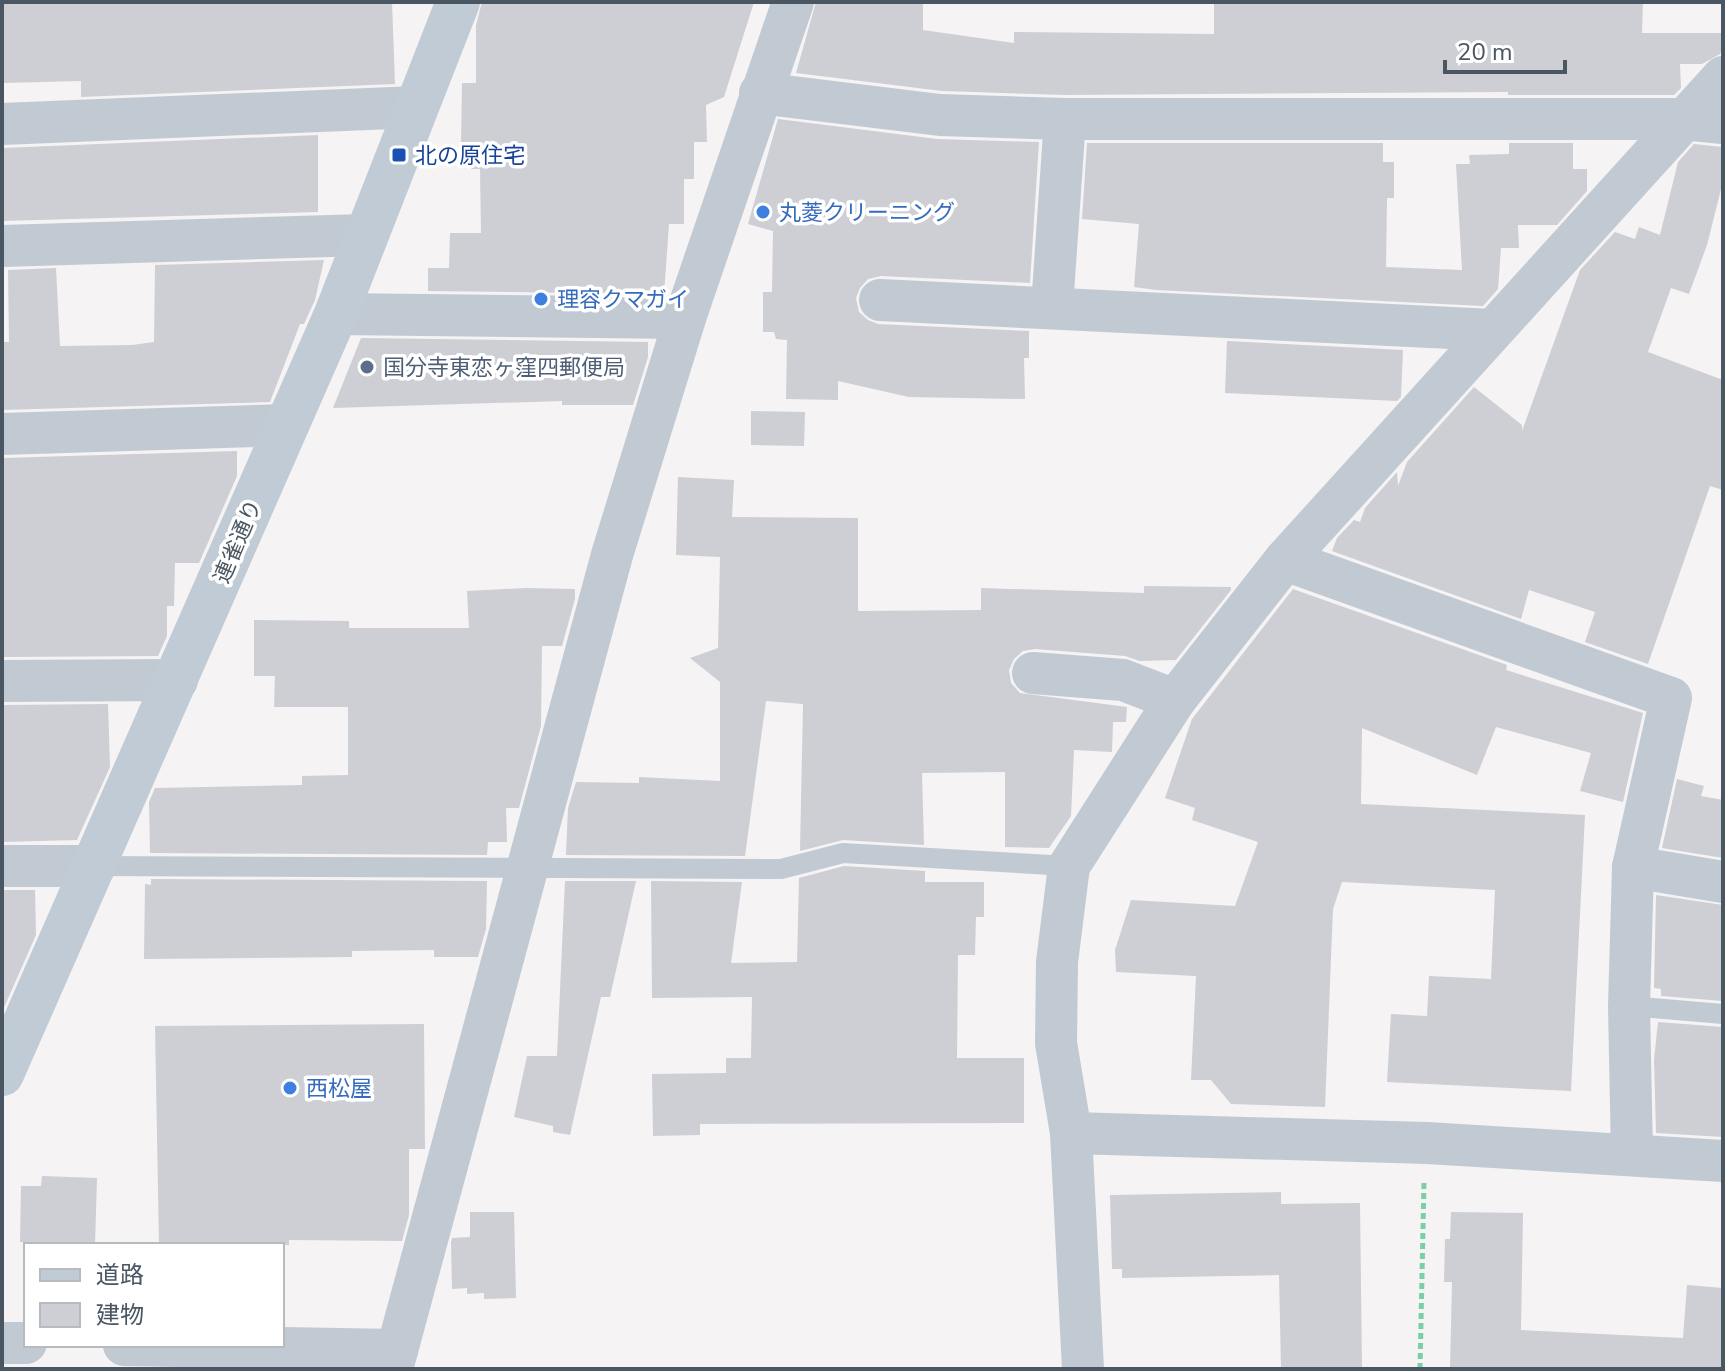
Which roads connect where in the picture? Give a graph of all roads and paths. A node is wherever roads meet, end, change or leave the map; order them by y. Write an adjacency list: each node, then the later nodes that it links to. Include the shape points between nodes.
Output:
1 (458, 2): 5 (main road, 連雀通り)
2 (793, 2): 4 (street)
3 (1723, 77): 7 (street)
4 (760, 93): 6 (street, via 940,115); 15 (street)
5 (417, 107): 9 (street); 10 (main road, 連雀通り)
6 (1065, 119): 7 (street); 13 (street)
7 (1682, 119): 8 (street); 16 (street)
8 (1723, 123)
9 (2, 124)
10 (365, 235): 11 (street); 14 (main road, 連雀通り)
11 (2, 246)
12 (880, 300): 13 (street)
13 (1052, 307): 16 (street)
14 (336, 314): 15 (street); 17 (main road, 連雀通り)
15 (685, 318): 26 (street, via 612,555)
16 (1492, 330): 19 (street)
17 (288, 425): 18 (street); 21 (main road, 連雀通り)
18 (2, 434)
19 (1285, 560): 23 (street); 28 (street, via 1671,698)
20 (1033, 673): 23 (street, via 1123,680)
21 (177, 680): 22 (street); 25 (main road, 連雀通り)
22 (2, 681)
23 (1175, 700): 27 (street)
24 (2, 866): 25 (street)
25 (95, 866): 26 (lane); 32 (main road, 連雀通り)
26 (528, 866): 27 (lane, via 781,869 843,853); 41 (street)
27 (1069, 866): 34 (street, via 1057,962 1056,1043)
28 (1633, 867): 29 (street); 30 (street)
29 (1723, 882)
30 (1629, 1006): 31 (lane); 36 (street)
31 (1723, 1014)
32 (12, 1031): 33 (main road, 連雀通り)
33 (2, 1074)
34 (1071, 1133): 35 (street); 42 (street)
35 (1427, 1143): 36 (street); 43 (path)
36 (1632, 1155): 37 (street)
37 (1723, 1161)
38 (2, 1343): 39 (street)
39 (24, 1343)
40 (163, 1347): 41 (street)
41 (395, 1359)
42 (1083, 1369)
43 (1420, 1369)

